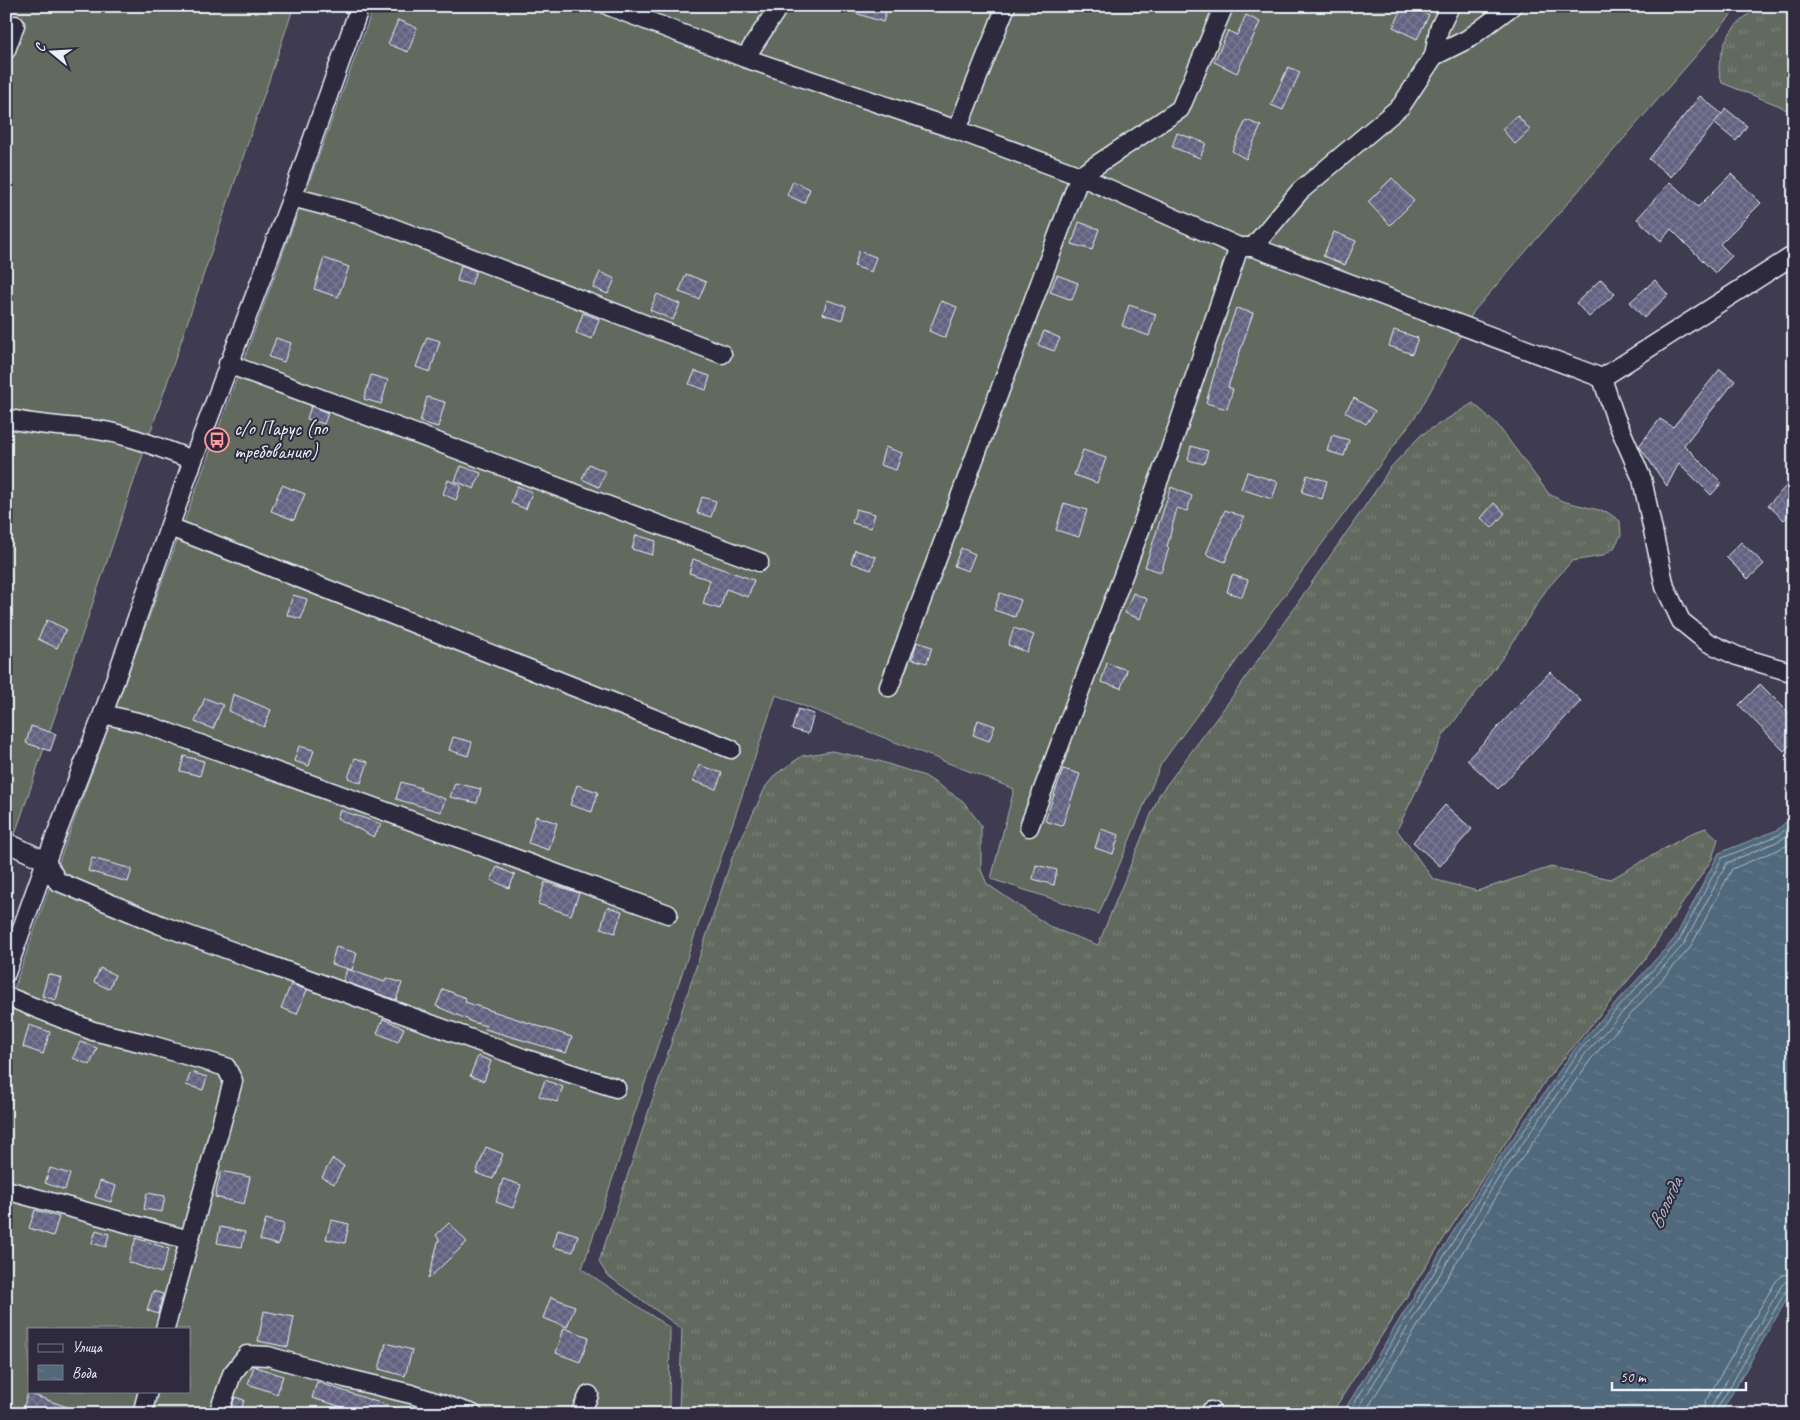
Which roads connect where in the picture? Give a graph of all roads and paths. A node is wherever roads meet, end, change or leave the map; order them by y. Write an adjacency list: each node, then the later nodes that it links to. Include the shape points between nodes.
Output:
1 (360, 6): 14 (street)
2 (609, 6): 11 (street)
3 (779, 6): 11 (street)
4 (1006, 6): 12 (street)
5 (1224, 6): 13 (street, via 1180,109)
6 (1450, 6): 10 (street, via 1439,29)
7 (1512, 6): 10 (street, via 1468,39)
8 (15, 25): 9 (street)
9 (6, 50)
10 (1434, 56): 15 (street, via 1401,106 1300,191)
11 (745, 58): 12 (street)
12 (957, 130): 13 (street)
13 (1080, 176): 15 (street); 25 (street)
14 (292, 197): 17 (street, via 357,214); 18 (street)
15 (1246, 247): 19 (street); 28 (street)
16 (1794, 255): 19 (street)
17 (722, 354)
18 (228, 364): 21 (street); 23 (street)
19 (1602, 378): 24 (street, via 1642,478 1665,587 1681,621 1707,642 1737,656)
20 (6, 418): 21 (street, via 128,436)
21 (193, 460): 22 (street)
22 (170, 527): 26 (street); 27 (street)
23 (759, 562)
24 (1794, 673)
25 (889, 687)
26 (103, 714): 30 (street); 31 (street, via 142,723)
27 (731, 749)
28 (1029, 827)
29 (6, 842): 30 (street)
30 (46, 860): 32 (street); 34 (street, via 57,881 161,926 523,1058)
31 (668, 914)
32 (6, 973)
33 (6, 996): 36 (street, via 93,1031 226,1067 233,1081)
34 (616, 1088)
35 (6, 1190): 36 (street)
36 (189, 1240): 37 (street)
37 (165, 1328)
38 (148, 1392): 40 (street)
39 (588, 1395): 43 (street)
40 (142, 1414)
41 (218, 1414): 42 (street, via 232,1374 248,1355 268,1356)
42 (473, 1414)
43 (580, 1414)

